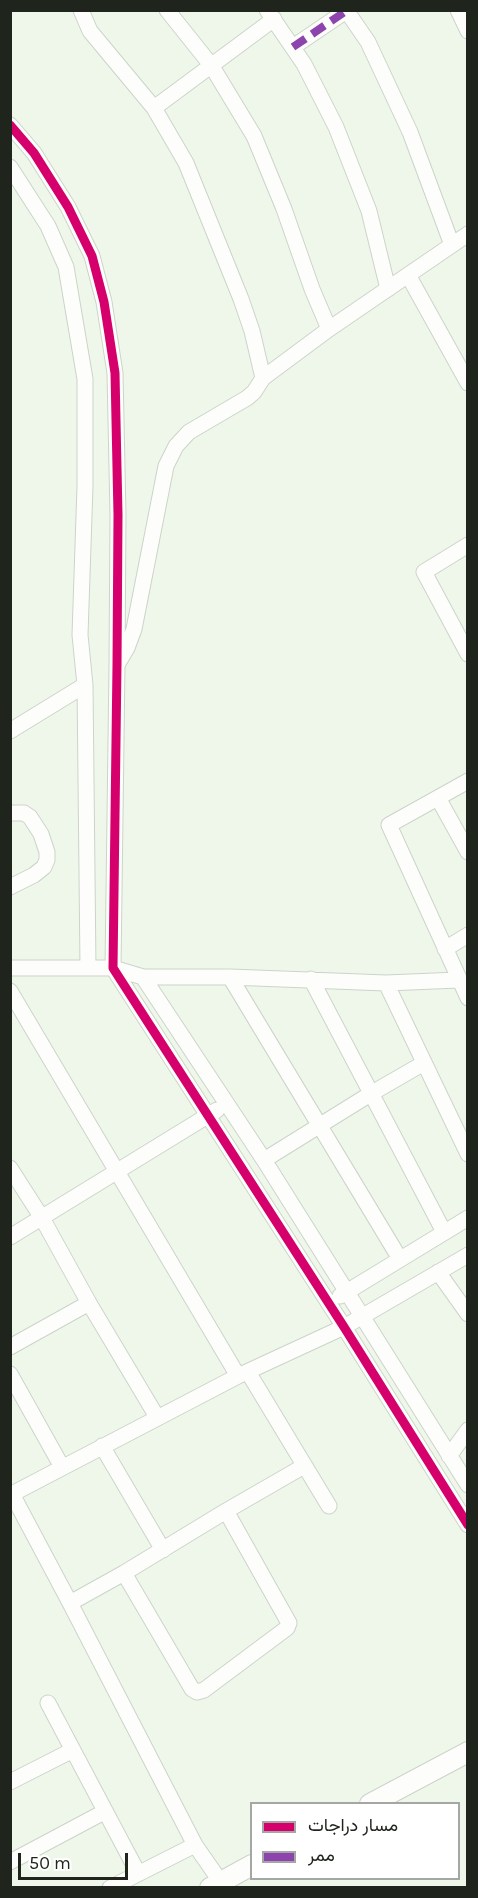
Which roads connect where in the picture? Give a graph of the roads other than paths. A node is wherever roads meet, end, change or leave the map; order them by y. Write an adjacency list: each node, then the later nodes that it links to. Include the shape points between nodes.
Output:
1 (81, 10): 9 (street, via 90,32)
2 (167, 10): 8 (street)
3 (458, 10): 6 (street)
4 (346, 11): 7 (street); 13 (street, via 368,42 410,132)
5 (270, 15): 7 (street); 8 (street)
6 (468, 31)
7 (293, 47): 15 (street, via 336,127 369,211)
8 (211, 65): 9 (street); 16 (street, via 254,136)
9 (154, 108): 17 (street, via 186,163 222,249 252,331)
10 (10, 124): 21 (street, via 34,153 68,207 92,256 104,302 115,374)
11 (10, 166): 22 (street, via 48,226 66,267 85,379 80,635)
12 (468, 234): 13 (street)
13 (452, 245): 14 (street)
14 (408, 275): 15 (street); 18 (street)
15 (388, 289): 16 (street)
16 (329, 328): 17 (street)
17 (263, 378): 21 (street, via 247,398 189,432 176,446 166,466 134,629)
18 (468, 383)
19 (468, 545): 20 (street, via 424,572)
20 (468, 654)
21 (117, 665): 33 (street)
22 (85, 685): 23 (street); 32 (street)
23 (10, 731)
24 (468, 781): 25 (street)
25 (438, 798): 27 (street); 30 (street, via 389,825)
26 (10, 813): 28 (street, via 30,817 47,852 44,867)
27 (468, 852)
28 (10, 886)
29 (468, 935): 30 (street)
30 (445, 949): 37 (street)
31 (10, 968): 32 (street)
32 (88, 968): 33 (street)
33 (113, 968): 34 (street); 44 (street)
34 (143, 977): 35 (street); 43 (street)
35 (230, 977): 36 (street); 45 (street)
36 (311, 979): 38 (street); 42 (street)
37 (459, 980): 38 (street); 40 (street)
38 (386, 983): 41 (street)
39 (10, 991): 49 (street)
40 (468, 998)
41 (424, 1063): 42 (street); 46 (street)
42 (372, 1093): 45 (street); 52 (street)
43 (226, 1103): 44 (street); 47 (street)
44 (209, 1115): 49 (street); 58 (street)
45 (319, 1126): 47 (street); 55 (street)
46 (468, 1154)
47 (264, 1160): 57 (street)
48 (10, 1168): 50 (street)
49 (117, 1170): 50 (street); 65 (street)
50 (42, 1218): 53 (street); 59 (street)
51 (468, 1218): 52 (street)
52 (444, 1232): 55 (street)
53 (10, 1237)
54 (468, 1255): 56 (street)
55 (400, 1259): 57 (street)
56 (438, 1272): 60 (street); 61 (street)
57 (347, 1292): 58 (street); 61 (street)
58 (329, 1302): 62 (street)
59 (89, 1303): 63 (street); 66 (street)
60 (468, 1314)
61 (363, 1317): 62 (street); 69 (street)
62 (344, 1327): 65 (street); 76 (street)
63 (10, 1347)
64 (10, 1374): 71 (street)
65 (243, 1374): 66 (street); 70 (street)
66 (157, 1417): 68 (street)
67 (468, 1430): 69 (street)
68 (102, 1446): 71 (street); 77 (street)
69 (449, 1456): 72 (street)
70 (304, 1466): 74 (street); 75 (street)
71 (62, 1467): 73 (street)
72 (468, 1485)
73 (11, 1495): 79 (street)
74 (329, 1506)
75 (226, 1511): 77 (street); 78 (street, via 289,1623 204,1690 192,1689)
76 (468, 1525)
77 (163, 1550): 78 (street)
78 (124, 1573): 79 (street)
79 (70, 1603): 86 (street)
80 (48, 1703): 81 (street)
81 (73, 1750): 83 (street); 85 (street)
82 (468, 1752): 84 (main road)
83 (10, 1782)
84 (372, 1802)
85 (104, 1812): 87 (street); 89 (street)
86 (195, 1845): 89 (street); 90 (street)
87 (10, 1862)
88 (250, 1866): 90 (main road)
89 (138, 1873): 91 (street)
90 (218, 1886)
91 (110, 1887)

